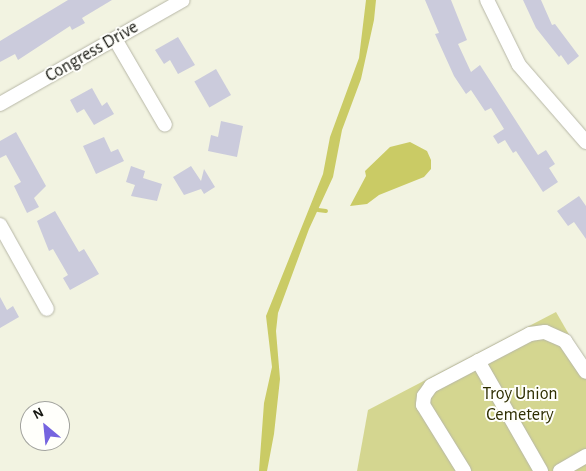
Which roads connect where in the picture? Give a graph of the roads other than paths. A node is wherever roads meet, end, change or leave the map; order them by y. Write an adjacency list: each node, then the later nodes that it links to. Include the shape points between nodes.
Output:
1 (183, 0): 3 (street, Congress Drive)
2 (487, 0): 6 (street, via 520,65)
3 (115, 39): 4 (street, Congress Drive); 5 (street)
4 (0, 104)
5 (165, 125)
6 (586, 142)
7 (0, 225): 8 (street)
8 (47, 309)
9 (478, 361): 10 (street, via 530,334 544,332 565,341); 12 (street, via 431,386 424,396 423,405 428,415); 13 (street)
10 (586, 372)
11 (586, 456): 14 (street)
12 (464, 471)
13 (541, 471)
14 (560, 471)

